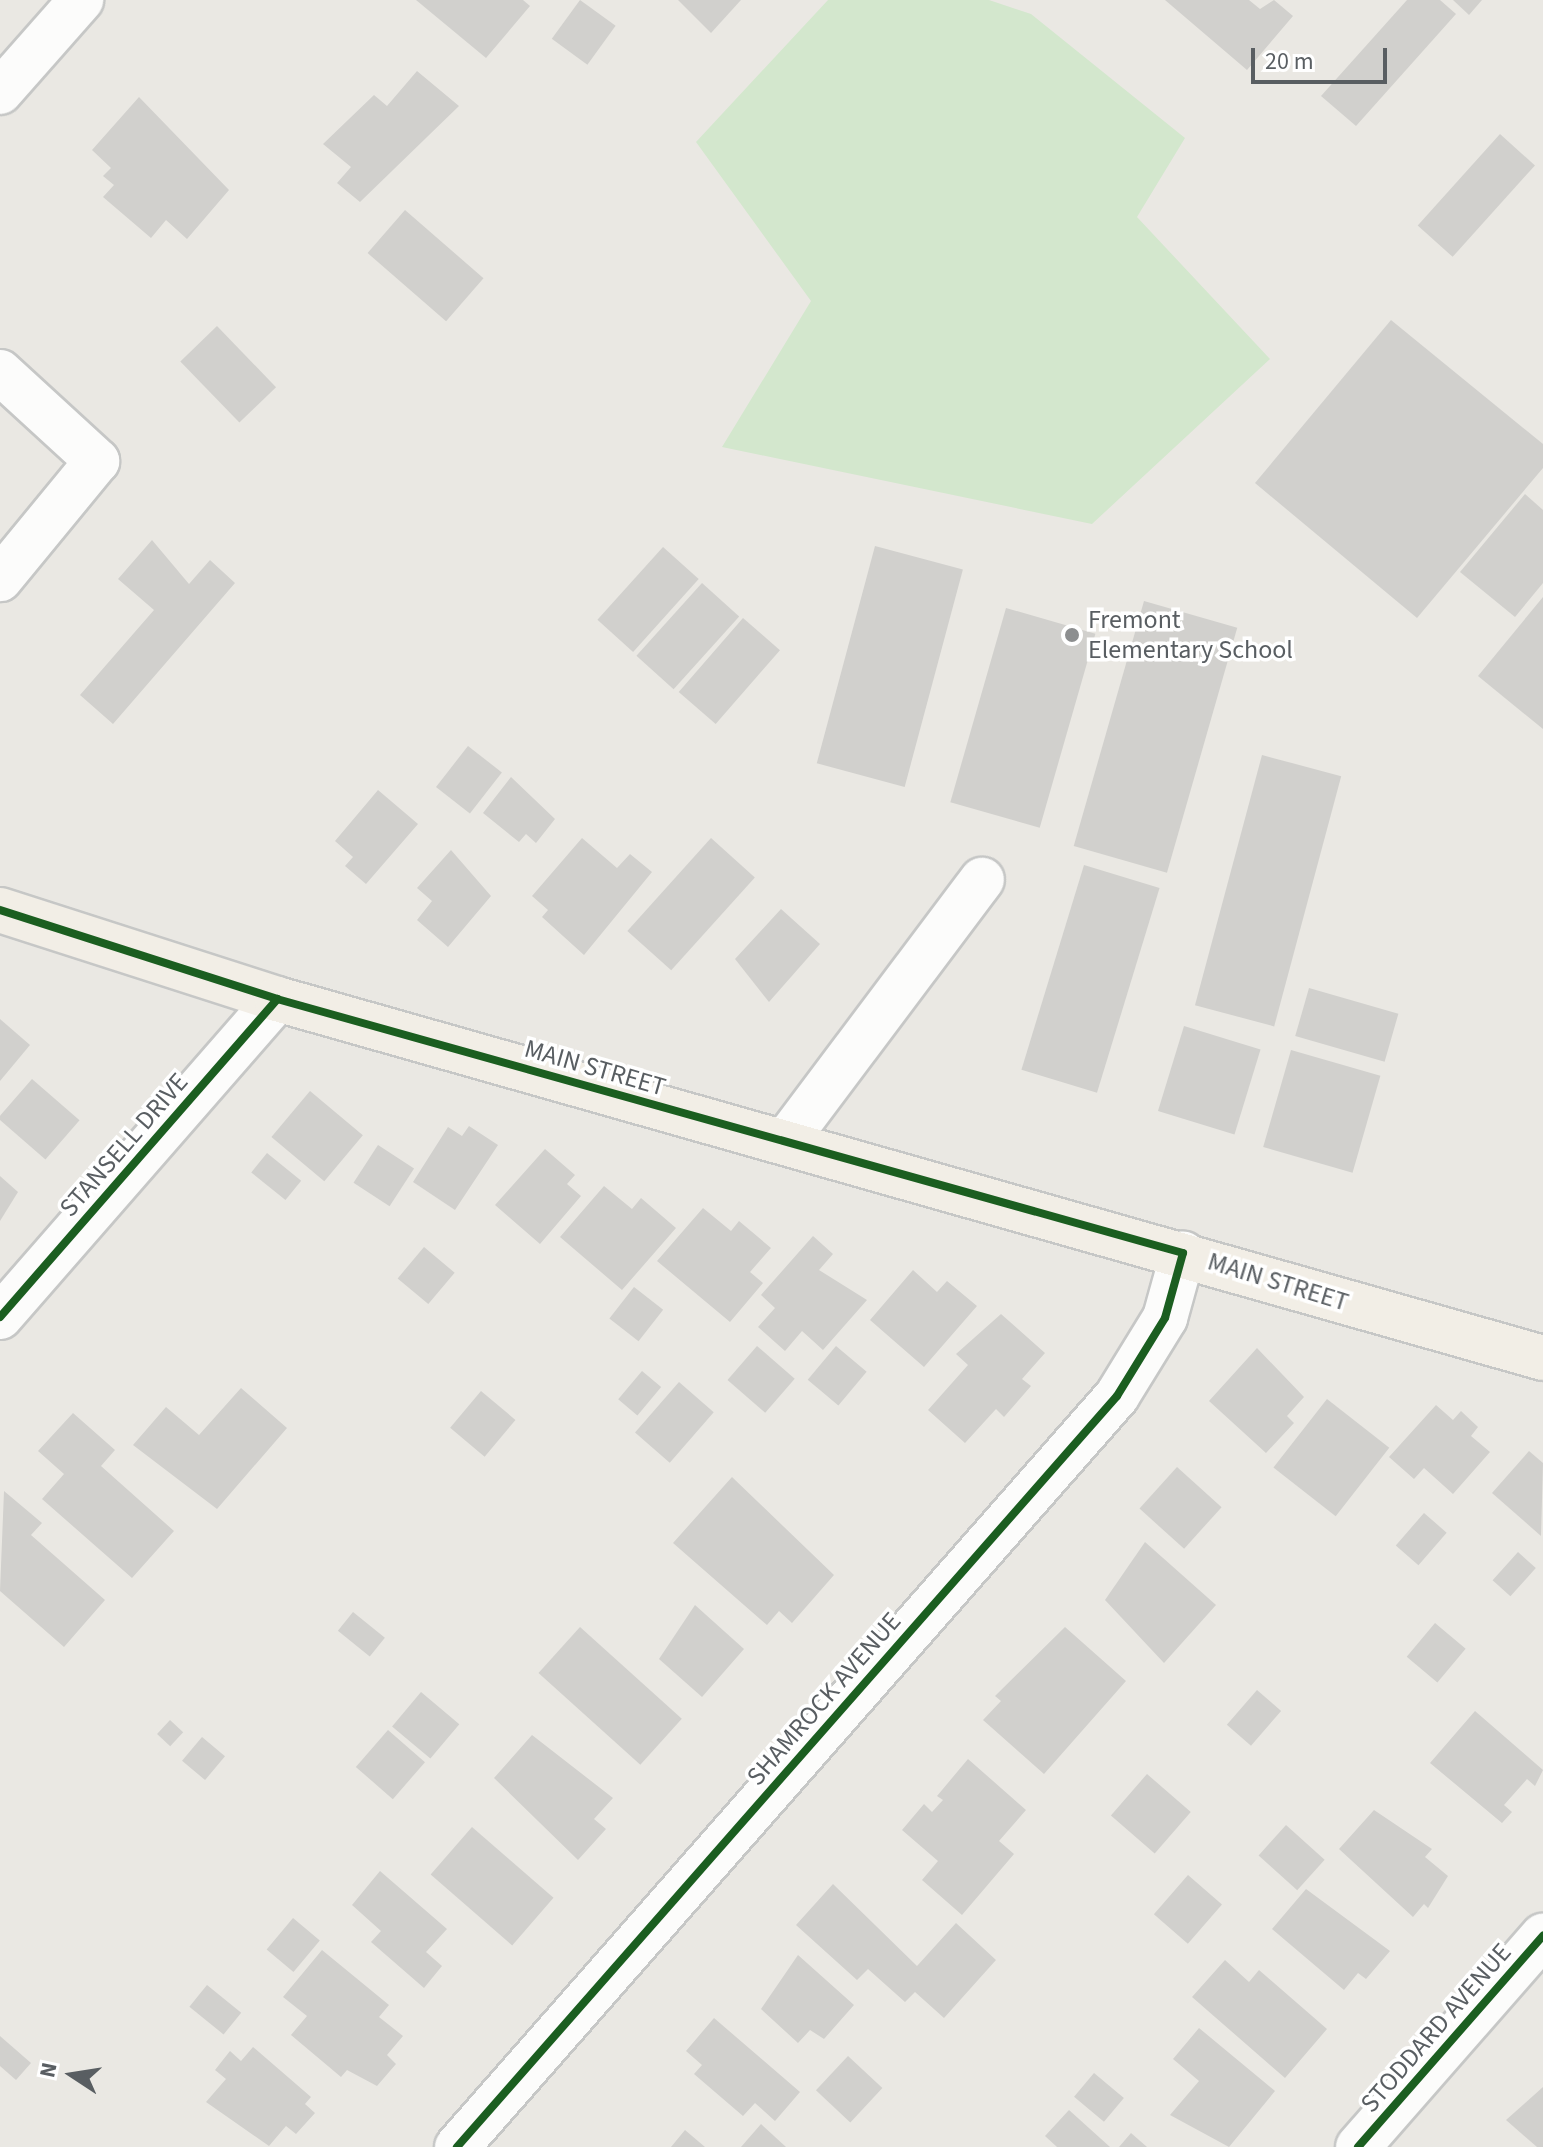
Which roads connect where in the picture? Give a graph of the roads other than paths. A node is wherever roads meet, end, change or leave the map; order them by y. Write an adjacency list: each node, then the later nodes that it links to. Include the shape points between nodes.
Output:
1 (81, 0): 2 (street)
2 (0, 92)
3 (0, 372): 4 (street, via 97,461)
4 (0, 579)
5 (982, 880): 8 (street)
6 (0, 910): 7 (main road, MAIN STREET)
7 (277, 999): 8 (main road, MAIN STREET); 10 (street, STANSELL DRIVE)
8 (785, 1142): 9 (main road, MAIN STREET)
9 (1183, 1253): 11 (main road, MAIN STREET); 13 (street, SHAMROCK AVENUE, via 1165,1318 1117,1396)
10 (7, 1300)
11 (1543, 1358)
12 (1543, 1936): 14 (street, STODDARD AVENUE)
13 (457, 2147)
14 (1358, 2147)

